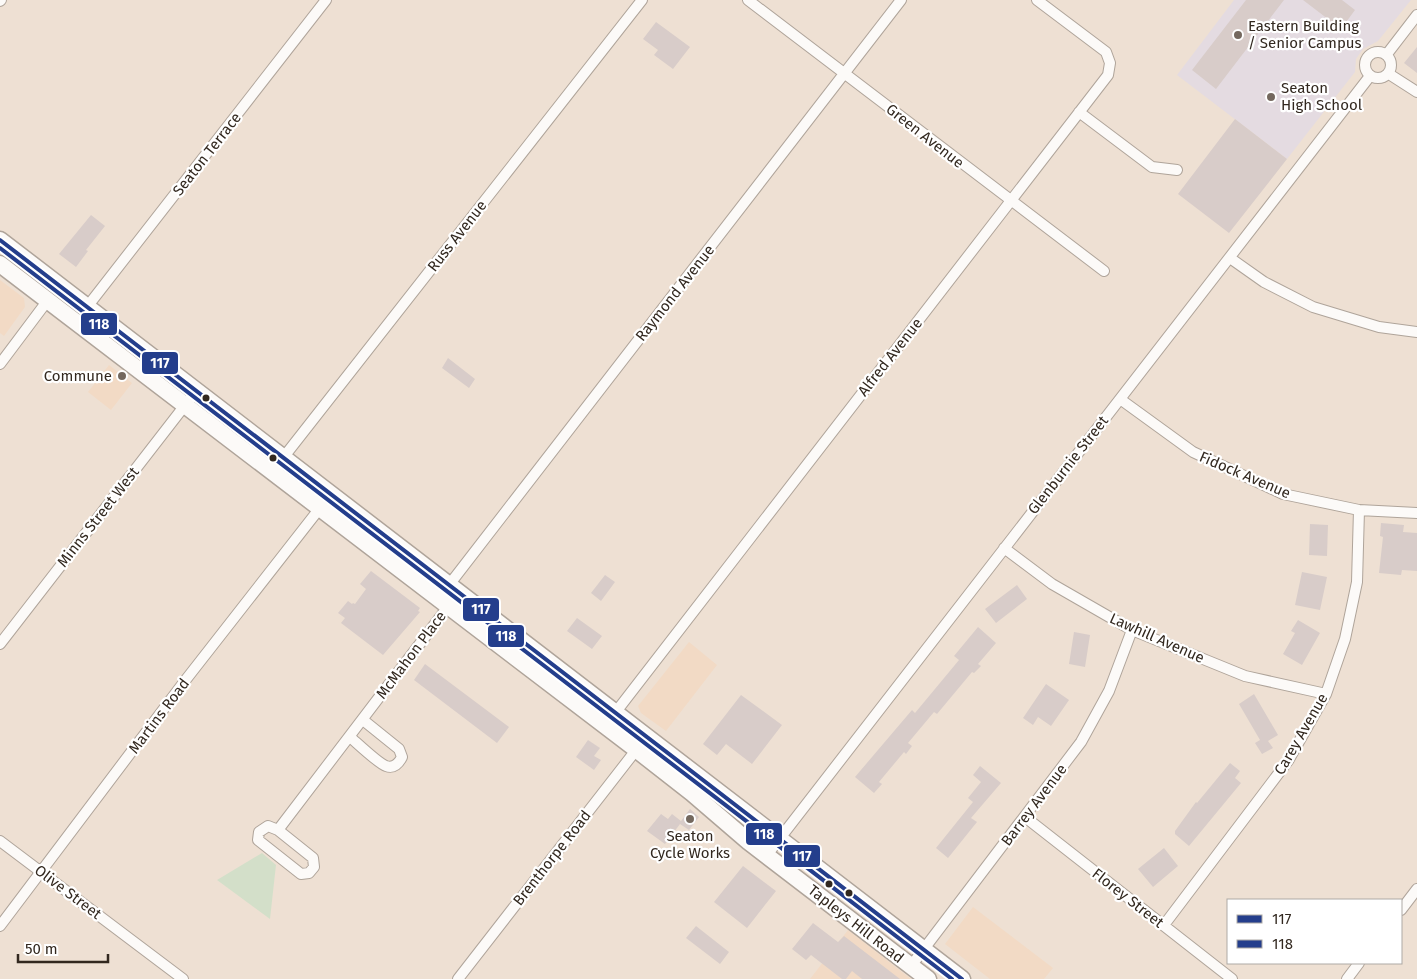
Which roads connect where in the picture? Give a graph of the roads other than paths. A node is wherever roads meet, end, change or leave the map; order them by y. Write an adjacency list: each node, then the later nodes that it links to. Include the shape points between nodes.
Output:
1 (326, 0): 20 (street, Seaton Terrace)
2 (642, 0): 26 (street, Russ Avenue)
3 (748, 0): 8 (street, Green Avenue)
4 (900, 0): 8 (street, Raymond Avenue)
5 (1037, 0): 12 (street, Alfred Avenue, via 1106,52 1110,64 1108,75)
6 (1417, 15): 7 (street)
7 (1387, 54): 9 (street, via 1392,61); 10 (street, via 1374,52 1368,56 1365,64)
8 (844, 73): 14 (street, Green Avenue); 32 (street, Raymond Avenue)
9 (1388, 74): 10 (street, via 1382,78); 11 (street)
10 (1370, 76): 16 (street, Glenburnie Street)
11 (1417, 92)
12 (1080, 112): 13 (street, via 1152,167); 14 (street, Alfred Avenue)
13 (1177, 170)
14 (1011, 201): 18 (street, Green Avenue); 37 (street, Alfred Avenue)
15 (0, 240): 20 (main road, Tapleys Hill Road)
16 (1230, 258): 21 (street, via 1264,282 1314,307 1379,327); 24 (street, Glenburnie Street)
17 (0, 264): 19 (main road, Tapleys Hill Road)
18 (1104, 271)
19 (48, 300): 22 (street); 25 (main road, Tapleys Hill Road)
20 (87, 307): 23 (main road, Tapleys Hill Road)
21 (1417, 332)
22 (0, 364)
23 (196, 391): 25 (street, Minns Street West); 26 (main road, Tapleys Hill Road)
24 (1120, 399): 29 (street, Fidock Avenue, via 1194,452 1274,490); 31 (street, Glenburnie Street)
25 (184, 405): 27 (main road, Tapleys Hill Road); 35 (street, Minns Street West)
26 (284, 458): 27 (street, Russ Avenue); 32 (main road, Tapleys Hill Road)
27 (272, 472): 28 (main road, Tapleys Hill Road)
28 (320, 508): 33 (main road, Tapleys Hill Road); 48 (street, Martins Road)
29 (1359, 510): 30 (street, Fidock Avenue); 36 (street, Carey Avenue, via 1357,582 1345,639)
30 (1417, 513)
31 (1004, 548): 34 (street, Lawhill Avenue, via 1052,584); 45 (street, Glenburnie Street)
32 (449, 585): 33 (street, McMahon Place); 37 (main road, Tapleys Hill Road)
33 (448, 606): 38 (street, McMahon Place); 39 (main road, Tapleys Hill Road)
34 (1132, 630): 36 (street, Lawhill Avenue, via 1245,676); 43 (street, Barrey Avenue, via 1109,691 1081,742)
35 (0, 644)
36 (1326, 694): 51 (street, Carey Avenue, via 1288,761)
37 (615, 713): 39 (street, Alfred Avenue); 41 (main road, Tapleys Hill Road)
38 (363, 720): 40 (street, McMahon Place); 40 (street, via 399,749 400,762 386,766)
39 (605, 726): 42 (main road, Tapleys Hill Road)
40 (350, 737): 44 (street, McMahon Place)
41 (646, 737): 42 (street, Brenthorpe Road); 45 (main road, Tapleys Hill Road)
42 (637, 750): 47 (main road, Tapleys Hill Road); 58 (street, Brenthorpe Road)
43 (1025, 817): 51 (street, Florey Street); 53 (street, Barrey Avenue)
44 (278, 830): 44 (street, via 268,826 259,832 258,840 301,874 309,873 314,867 313,858)
45 (779, 839): 47 (street, Glenburnie Street); 53 (main road, Tapleys Hill Road)
46 (0, 841): 48 (street, Olive Street)
47 (766, 855): 55 (main road, Tapleys Hill Road)
48 (41, 872): 52 (street, Martins Road); 57 (street, Olive Street)
49 (1417, 889): 50 (street)
50 (1402, 909)
51 (1164, 925): 60 (street, Florey Street)
52 (0, 926)
53 (923, 950): 55 (street, Barrey Avenue); 56 (main road, Tapleys Hill Road)
54 (1358, 964): 61 (street)
55 (910, 966): 59 (main road, Tapleys Hill Road)
56 (954, 977)
57 (183, 979)
58 (458, 979)
59 (928, 979)
60 (1232, 979)
61 (1347, 979)

